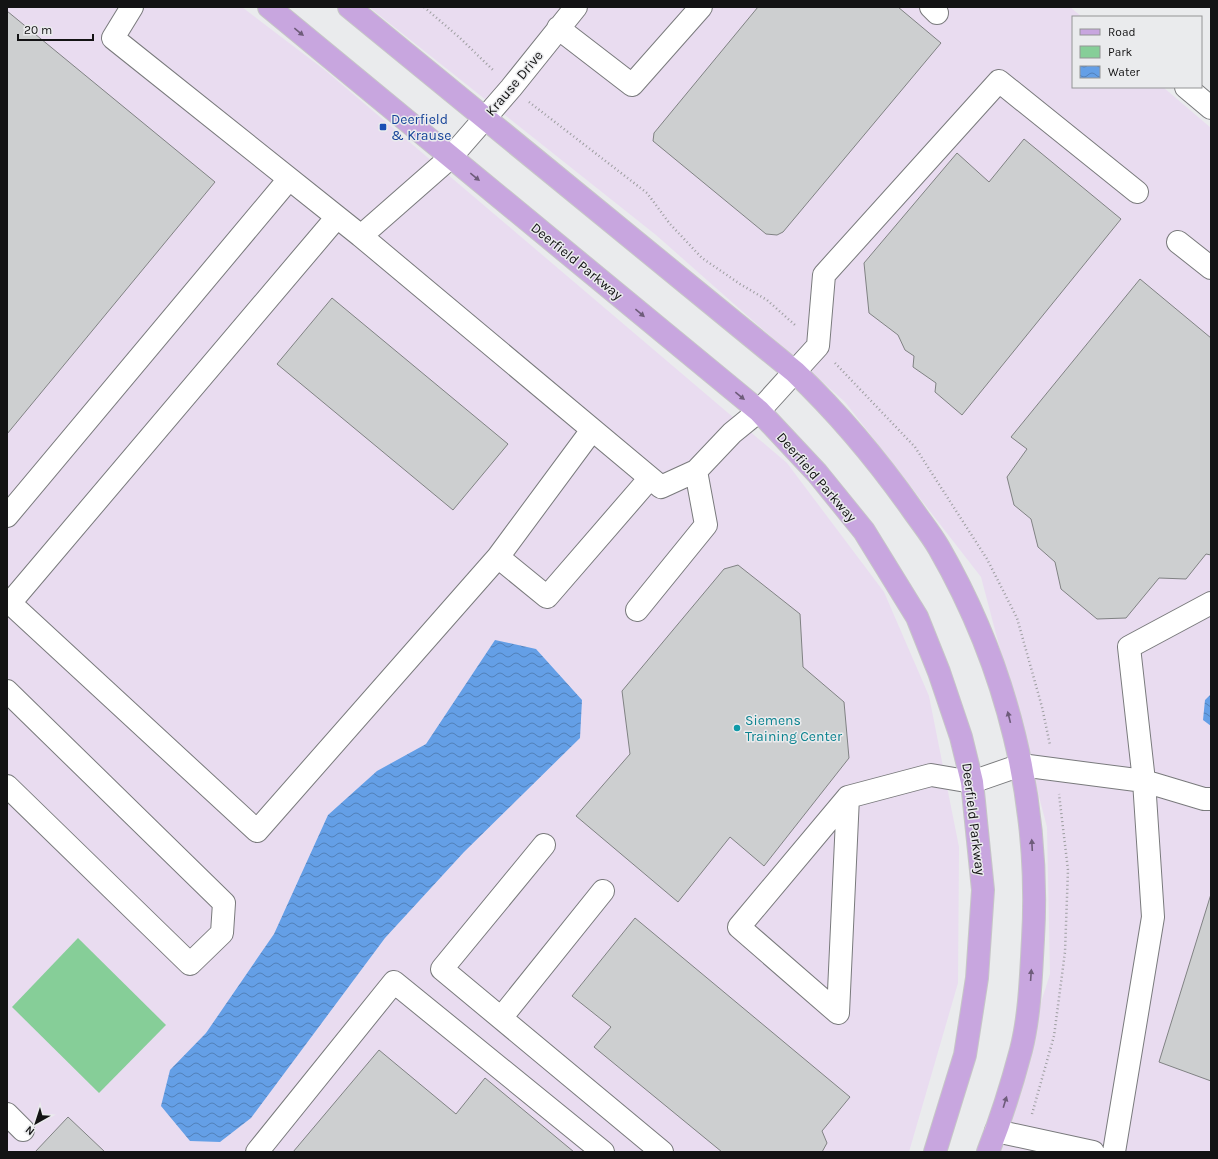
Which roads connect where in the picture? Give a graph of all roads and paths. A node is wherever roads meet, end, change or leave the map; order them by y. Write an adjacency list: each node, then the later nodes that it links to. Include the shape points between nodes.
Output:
1 (132, 7): 11 (street, via 113,38)
2 (269, 7): 10 (main road, Deerfield Parkway, one-way to 10)
3 (349, 7): 9 (main road)
4 (576, 7): 6 (street, Krause Drive)
5 (701, 7): 6 (street, via 632,86)
6 (558, 28): 9 (street, Krause Drive)
7 (1187, 88): 8 (street)
8 (1211, 108)
9 (485, 118): 10 (street, Krause Drive); 17 (main road)
10 (451, 157): 14 (street, Krause Drive); 18 (main road, Deerfield Parkway, one-way to 18)
11 (289, 179): 13 (street); 22 (street)
12 (1137, 192): 17 (street, via 1000,81 824,275 818,346)
13 (337, 217): 14 (street); 25 (street)
14 (361, 236): 19 (street)
15 (1178, 242): 16 (street)
16 (1211, 268)
17 (795, 372): 18 (street); 28 (main road, one-way to 17, via 1004,695 975,617 938,546 887,473 832,408)
18 (759, 411): 20 (street, via 732,432); 30 (main road, Deerfield Parkway, via 818,473 864,531 917,617 961,737)
19 (592, 430): 21 (street); 23 (street)
20 (696, 471): 21 (street, via 661,487); 26 (street, via 706,525)
21 (650, 478): 23 (street, via 546,597)
22 (7, 516)
23 (498, 557): 25 (street, via 257,831)
24 (1211, 603): 29 (street, via 1129,647)
25 (9, 604)
26 (637, 610)
27 (7, 691): 31 (street, via 224,903 222,933 190,964)
28 (1021, 765): 29 (street); 30 (street); 39 (main road, one-way to 28, via 1021,1048 1031,979 1035,906 1031,828)
29 (1144, 781): 33 (street, via 1204,800); 46 (street, via 1154,917)
30 (972, 782): 32 (street, via 931,775); 43 (main road, Deerfield Parkway, via 983,890 978,978 965,1055)
31 (7, 786)
32 (848, 797): 32 (street, via 847,820 838,1013 739,927)
33 (1211, 799)
34 (544, 845): 36 (street, via 442,969)
35 (603, 891): 36 (street)
36 (501, 1018): 42 (street)
37 (7, 1114): 38 (street)
38 (23, 1130)
39 (996, 1130): 44 (main road); 45 (street)
40 (257, 1152): 41 (street, via 394,982)
41 (603, 1152)
42 (662, 1152)
43 (935, 1152)
44 (988, 1152)
45 (1093, 1152)
46 (1114, 1152)

